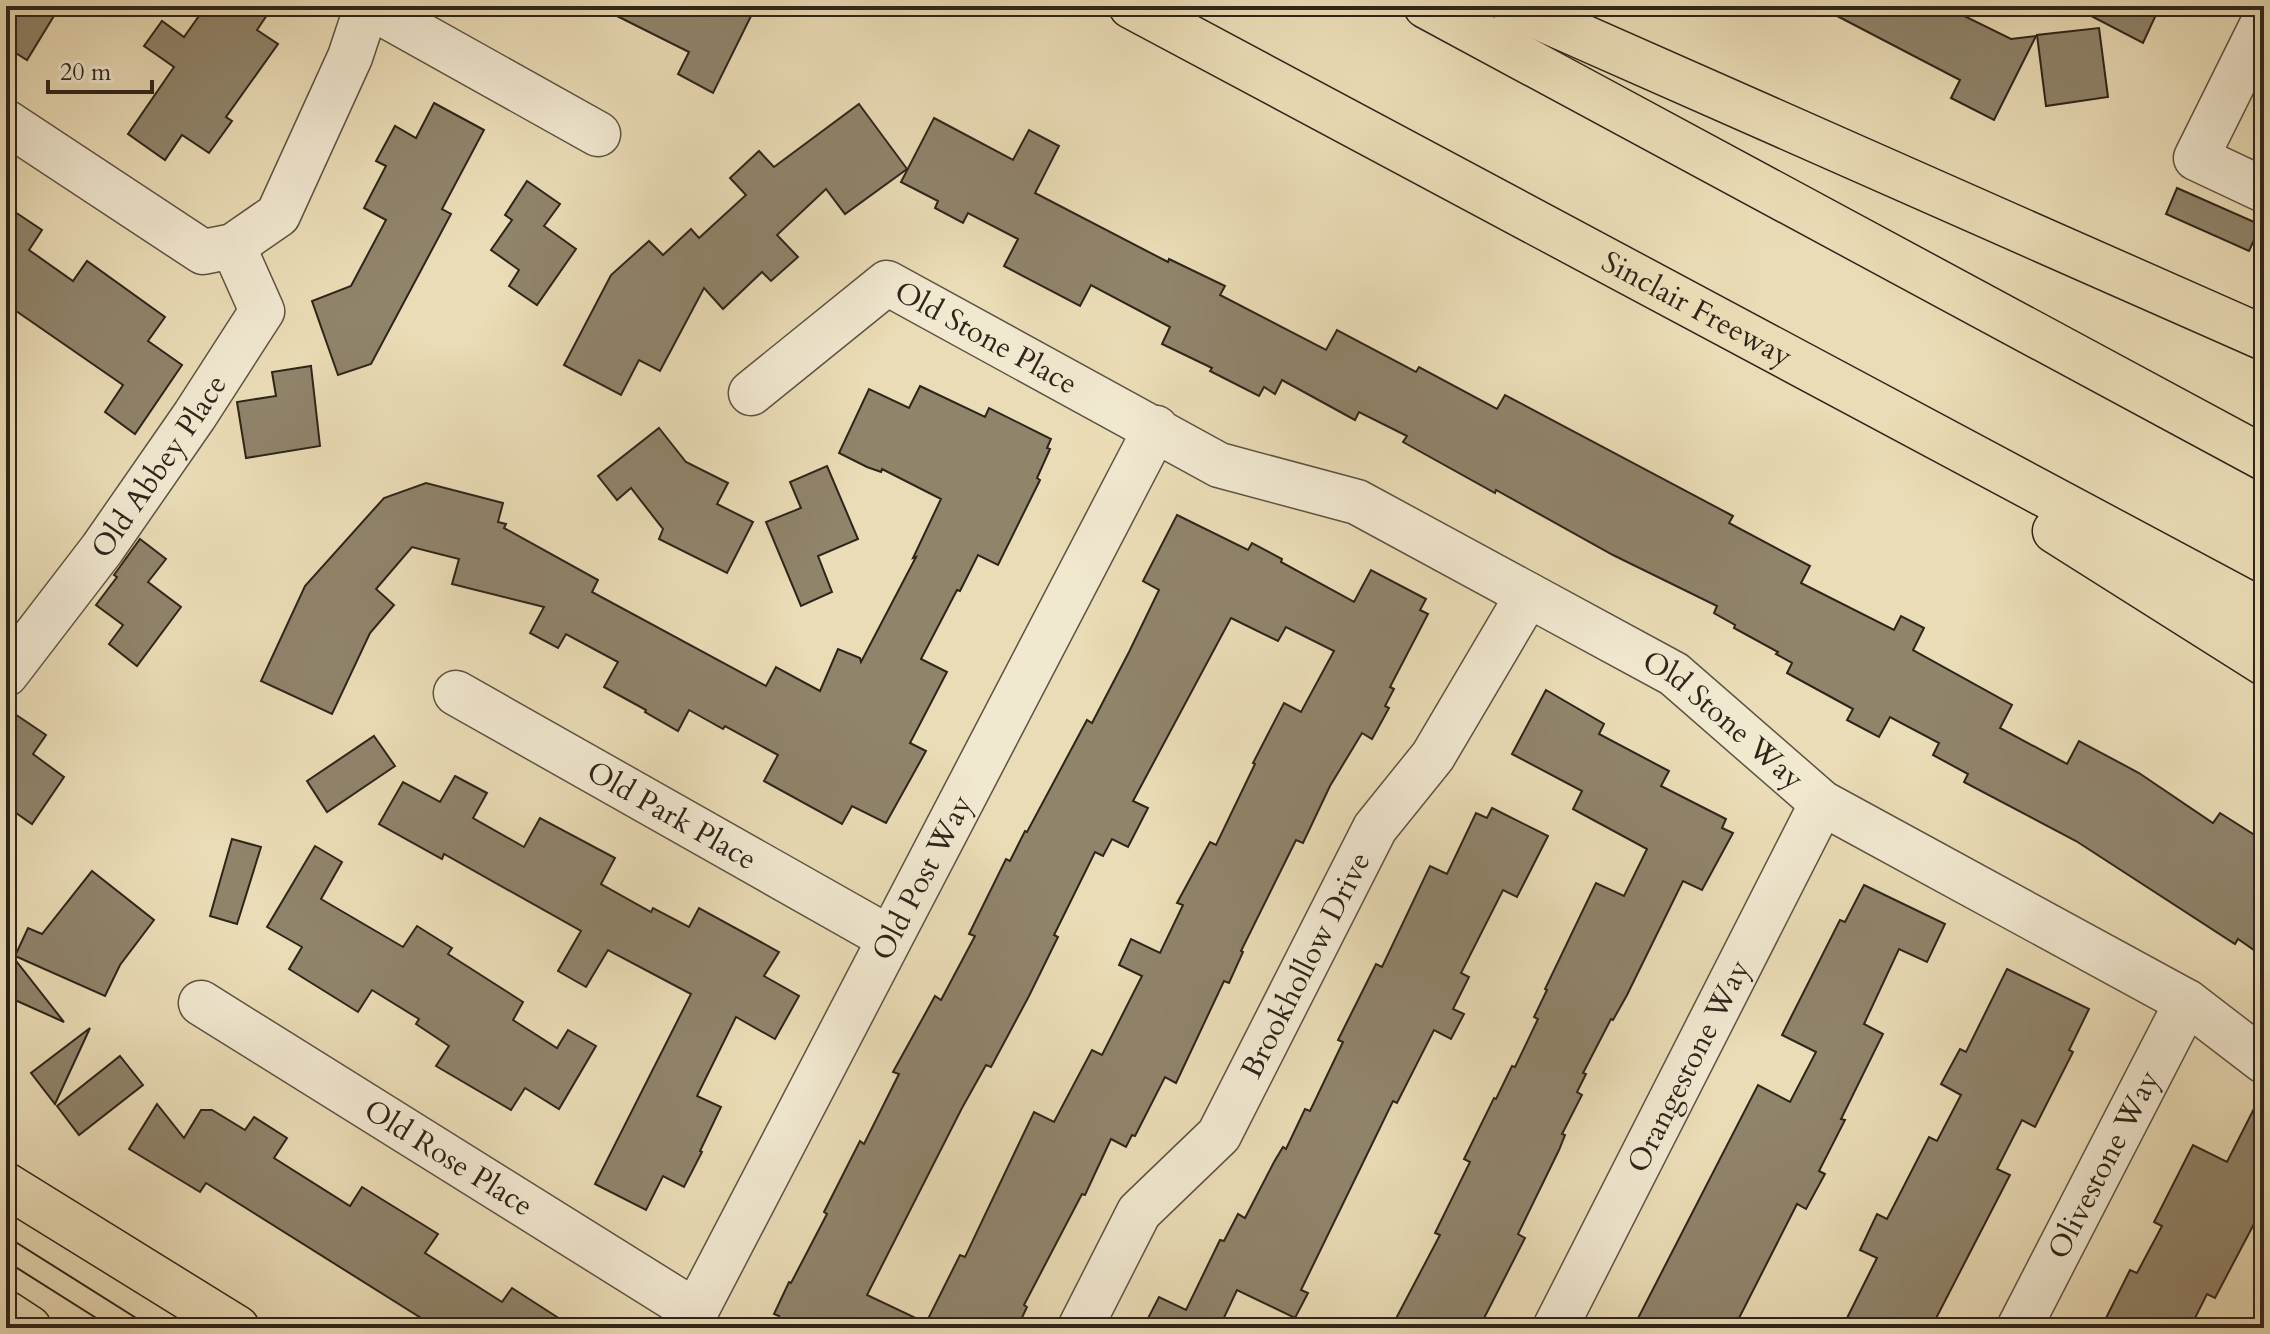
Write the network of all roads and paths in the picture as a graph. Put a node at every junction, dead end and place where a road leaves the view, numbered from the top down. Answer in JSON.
{"nodes":[{"id":1,"x":368,"y":6,"type":"edge"},
{"id":2,"x":1131,"y":6,"type":"edge"},
{"id":3,"x":1426,"y":6,"type":"edge"},
{"id":4,"x":1513,"y":6,"type":"edge"},
{"id":5,"x":2264,"y":21,"type":"edge"},
{"id":6,"x":6,"y":122,"type":"edge"},
{"id":7,"x":598,"y":134,"type":"dead end"},
{"id":8,"x":2264,"y":190,"type":"edge"},
{"id":9,"x":233,"y":246,"type":"junction"},
{"id":10,"x":1748,"y":338,"type":"junction"},
{"id":11,"x":2264,"y":338,"type":"edge"},
{"id":12,"x":751,"y":393,"type":"dead end"},
{"id":13,"x":1156,"y":428,"type":"junction"},
{"id":14,"x":2264,"y":458,"type":"edge"},
{"id":15,"x":1528,"y":595,"type":"junction"},
{"id":16,"x":2264,"y":612,"type":"edge"},
{"id":17,"x":2264,"y":663,"type":"edge"},
{"id":18,"x":6,"y":674,"type":"edge"},
{"id":19,"x":456,"y":693,"type":"dead end"},
{"id":20,"x":1822,"y":803,"type":"junction"},
{"id":21,"x":889,"y":938,"type":"junction"},
{"id":22,"x":2187,"y":1002,"type":"junction"},
{"id":23,"x":201,"y":1003,"type":"dead end"},
{"id":24,"x":2264,"y":1061,"type":"edge"},
{"id":25,"x":6,"y":1185,"type":"edge"},
{"id":26,"x":6,"y":1313,"type":"edge"},
{"id":27,"x":691,"y":1320,"type":"edge"},
{"id":28,"x":29,"y":1328,"type":"edge"},
{"id":29,"x":237,"y":1328,"type":"edge"},
{"id":30,"x":1080,"y":1328,"type":"edge"},
{"id":31,"x":1555,"y":1328,"type":"edge"},
{"id":32,"x":2019,"y":1328,"type":"edge"}],
"edges":[{"from":1,"to":7,"type":"street"},
{"from":1,"to":9,"type":"street"},
{"from":2,"to":10,"type":"main road","name":"Sinclair Freeway"},
{"from":3,"to":14,"type":"main road"},
{"from":4,"to":11,"type":"main road"},
{"from":5,"to":8,"type":"street"},
{"from":6,"to":9,"type":"street"},
{"from":9,"to":18,"type":"street","name":"Old Abbey Place"},
{"from":10,"to":16,"type":"main road","name":"Sinclair Freeway"},
{"from":10,"to":17,"type":"main road"},
{"from":12,"to":13,"type":"street","name":"Old Stone Place"},
{"from":13,"to":15,"type":"street","name":"Old Stone Way"},
{"from":13,"to":21,"type":"street","name":"Old Post Way"},
{"from":15,"to":20,"type":"street","name":"Old Stone Way"},
{"from":15,"to":30,"type":"street","name":"Brookhollow Drive"},
{"from":19,"to":21,"type":"street","name":"Old Park Place"},
{"from":20,"to":22,"type":"street","name":"Old Stone Way"},
{"from":20,"to":31,"type":"street","name":"Orangestone Way"},
{"from":21,"to":27,"type":"street","name":"Old Post Way"},
{"from":22,"to":24,"type":"street","name":"Old Stone Way"},
{"from":22,"to":32,"type":"street","name":"Olivestone Way"},
{"from":23,"to":27,"type":"street","name":"Old Rose Place"},
{"from":25,"to":29,"type":"main road"},
{"from":26,"to":28,"type":"main road"}]}
